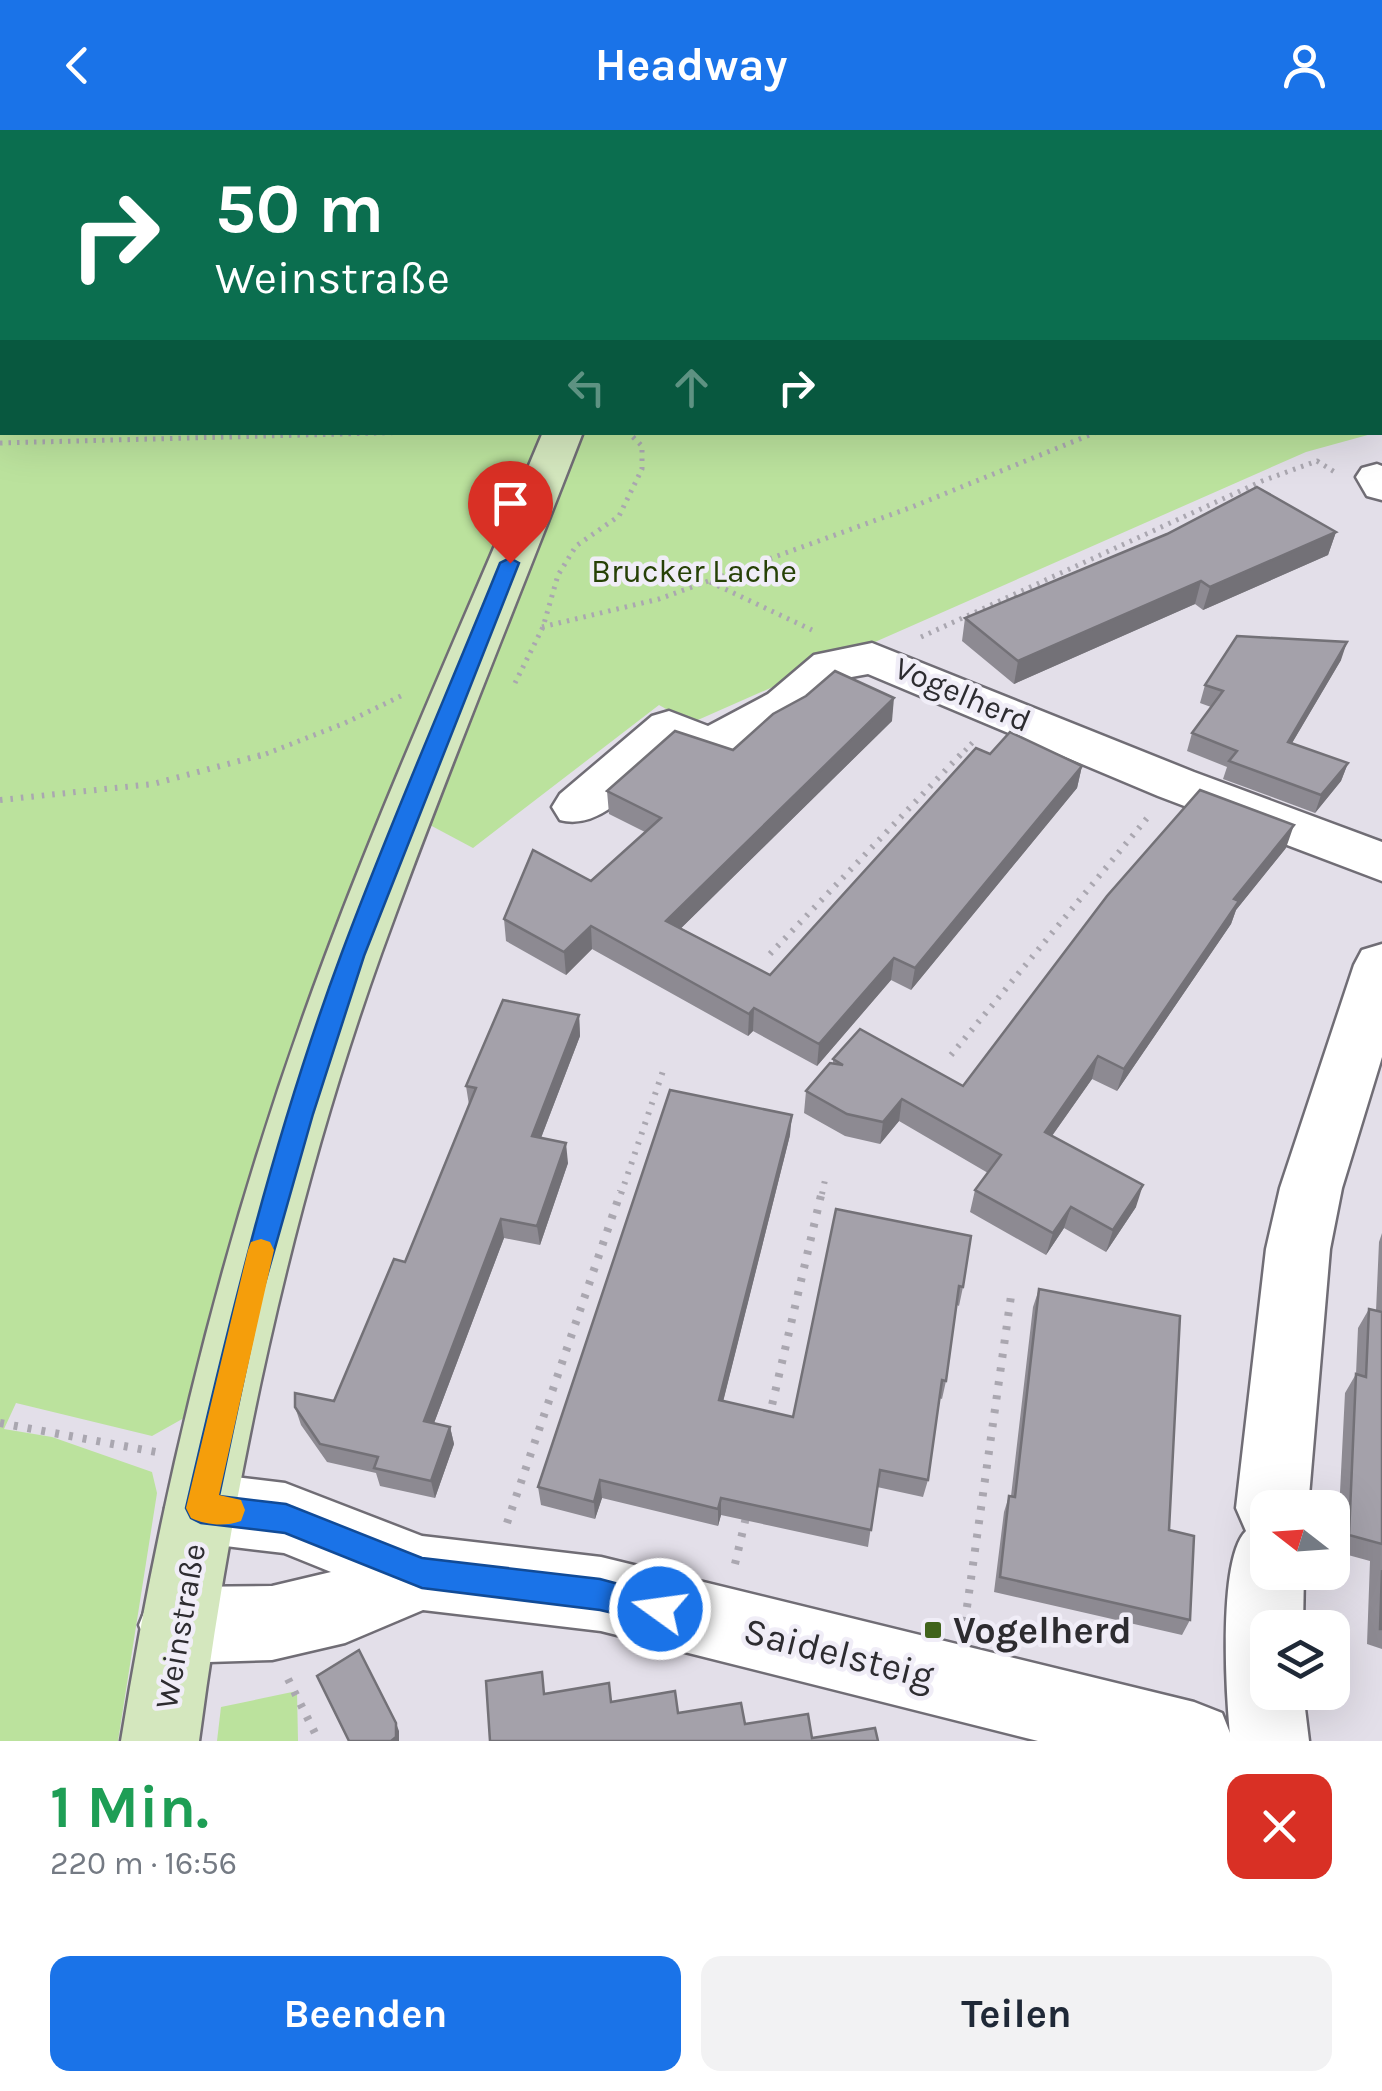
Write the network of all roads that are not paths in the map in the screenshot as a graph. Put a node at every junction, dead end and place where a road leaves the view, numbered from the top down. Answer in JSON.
{"nodes":[{"id":1,"x":562,"y":435,"type":"edge"},
{"id":2,"x":578,"y":807,"type":"dead end"},
{"id":3,"x":1382,"y":862,"type":"edge"},
{"id":4,"x":1382,"y":965,"type":"edge"},
{"id":5,"x":207,"y":1484,"type":"junction"},
{"id":6,"x":1274,"y":1490,"type":"edge"},
{"id":7,"x":454,"y":1577,"type":"junction"},
{"id":8,"x":1266,"y":1590,"type":"edge"},
{"id":9,"x":177,"y":1625,"type":"junction"},
{"id":10,"x":160,"y":1741,"type":"edge"},
{"id":11,"x":1194,"y":1741,"type":"edge"},
{"id":12,"x":1270,"y":1741,"type":"edge"}],
"edges":[{"from":1,"to":5,"type":"main road","name":"Weinstraße"},
{"from":2,"to":3,"type":"street","name":"Vogelherd"},
{"from":4,"to":6,"type":"street"},
{"from":5,"to":7,"type":"street","name":"Saidelsteig"},
{"from":5,"to":9,"type":"main road","name":"Weinstraße"},
{"from":7,"to":9,"type":"street"},
{"from":7,"to":11,"type":"street","name":"Saidelsteig"},
{"from":8,"to":12,"type":"street"},
{"from":9,"to":10,"type":"main road","name":"Weinstraße"}]}
